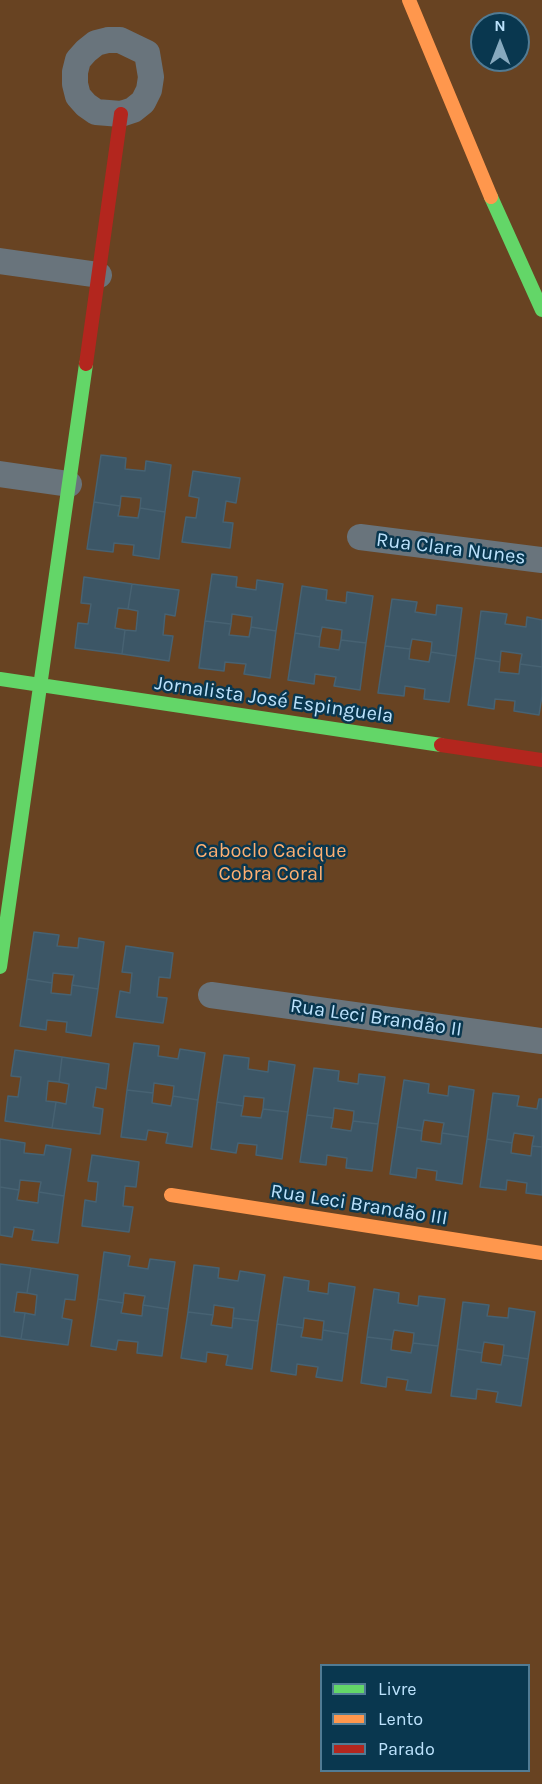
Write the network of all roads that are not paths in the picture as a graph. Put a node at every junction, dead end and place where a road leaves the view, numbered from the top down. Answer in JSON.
{"nodes":[{"id":1,"x":409,"y":0,"type":"edge"},
{"id":2,"x":122,"y":114,"type":"dead end"},
{"id":3,"x":0,"y":261,"type":"edge"},
{"id":4,"x":99,"y":275,"type":"junction"},
{"id":5,"x":542,"y":310,"type":"edge"},
{"id":6,"x":0,"y":474,"type":"edge"},
{"id":7,"x":69,"y":484,"type":"junction"},
{"id":8,"x":360,"y":537,"type":"dead end"},
{"id":9,"x":542,"y":560,"type":"edge"},
{"id":10,"x":0,"y":679,"type":"edge"},
{"id":11,"x":40,"y":685,"type":"junction"},
{"id":12,"x":542,"y":760,"type":"edge"},
{"id":13,"x":0,"y":967,"type":"edge"},
{"id":14,"x":211,"y":995,"type":"dead end"},
{"id":15,"x":542,"y":1041,"type":"edge"},
{"id":16,"x":171,"y":1195,"type":"dead end"},
{"id":17,"x":542,"y":1253,"type":"edge"}],
"edges":[{"from":1,"to":5,"type":"street"},
{"from":2,"to":4,"type":"street"},
{"from":3,"to":4,"type":"street"},
{"from":4,"to":7,"type":"street"},
{"from":6,"to":7,"type":"street"},
{"from":7,"to":11,"type":"street"},
{"from":8,"to":9,"type":"street","name":"Rua Clara Nunes"},
{"from":10,"to":11,"type":"street","name":"Jornalista José Espinguela"},
{"from":11,"to":12,"type":"street","name":"Jornalista José Espinguela"},
{"from":11,"to":13,"type":"street"},
{"from":14,"to":15,"type":"street","name":"Rua Leci Brandão II"},
{"from":16,"to":17,"type":"street","name":"Rua Leci Brandão III"}]}
